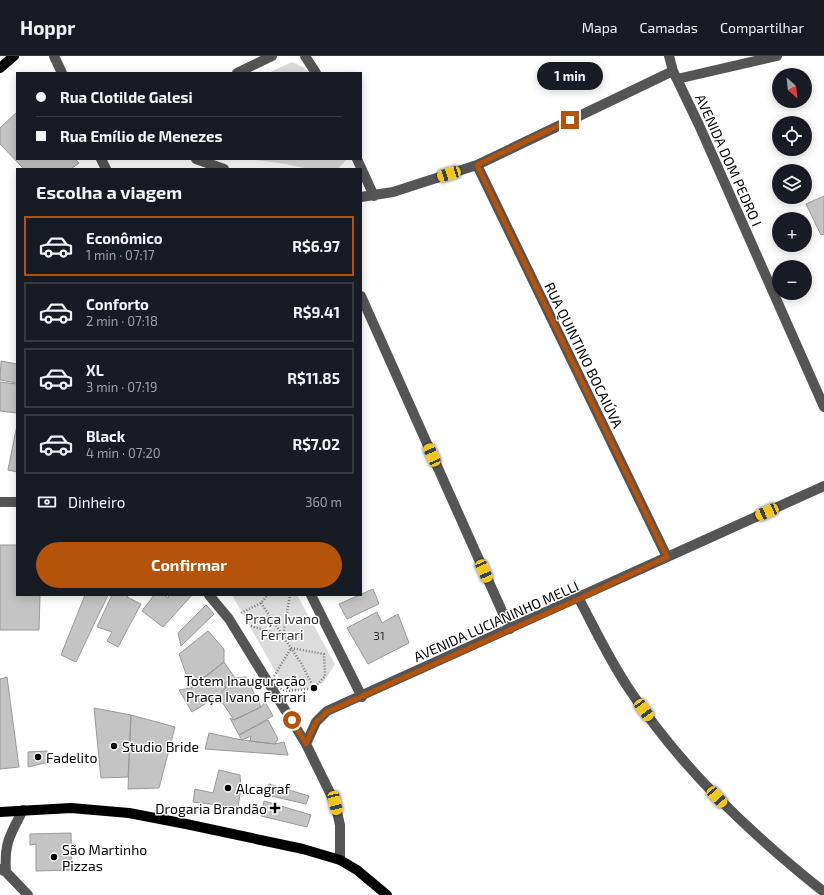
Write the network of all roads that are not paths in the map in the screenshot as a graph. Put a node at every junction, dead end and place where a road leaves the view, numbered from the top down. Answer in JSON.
{"nodes":[{"id":1,"x":14,"y":56,"type":"edge"},
{"id":2,"x":54,"y":56,"type":"edge"},
{"id":3,"x":272,"y":56,"type":"edge"},
{"id":4,"x":305,"y":56,"type":"edge"},
{"id":5,"x":670,"y":56,"type":"edge"},
{"id":6,"x":777,"y":56,"type":"edge"},
{"id":7,"x":0,"y":68,"type":"edge"},
{"id":8,"x":62,"y":72,"type":"edge"},
{"id":9,"x":239,"y":72,"type":"edge"},
{"id":10,"x":315,"y":72,"type":"edge"},
{"id":11,"x":675,"y":75,"type":"junction"},
{"id":12,"x":199,"y":160,"type":"edge"},
{"id":13,"x":477,"y":165,"type":"junction"},
{"id":14,"x":221,"y":168,"type":"edge"},
{"id":15,"x":362,"y":170,"type":"edge"},
{"id":16,"x":374,"y":196,"type":"junction"},
{"id":17,"x":362,"y":197,"type":"edge"},
{"id":18,"x":362,"y":298,"type":"edge"},
{"id":19,"x":824,"y":407,"type":"edge"},
{"id":20,"x":824,"y":486,"type":"edge"},
{"id":21,"x":0,"y":502,"type":"edge"},
{"id":22,"x":16,"y":502,"type":"edge"},
{"id":23,"x":667,"y":557,"type":"junction"},
{"id":24,"x":211,"y":596,"type":"edge"},
{"id":25,"x":312,"y":596,"type":"edge"},
{"id":26,"x":579,"y":599,"type":"junction"},
{"id":27,"x":510,"y":629,"type":"junction"},
{"id":28,"x":362,"y":697,"type":"junction"},
{"id":29,"x":306,"y":744,"type":"junction"},
{"id":30,"x":23,"y":810,"type":"junction"},
{"id":31,"x":0,"y":812,"type":"edge"},
{"id":32,"x":340,"y":860,"type":"junction"},
{"id":33,"x":3,"y":870,"type":"edge"},
{"id":34,"x":824,"y":892,"type":"edge"},
{"id":35,"x":28,"y":895,"type":"edge"},
{"id":36,"x":388,"y":895,"type":"edge"}],
"edges":[{"from":1,"to":7,"type":"main road"},
{"from":2,"to":8,"type":"street"},
{"from":3,"to":9,"type":"street"},
{"from":4,"to":10,"type":"street"},
{"from":5,"to":11,"type":"street","name":"AVENIDA DOM PEDRO I"},
{"from":6,"to":11,"type":"street"},
{"from":11,"to":13,"type":"street"},
{"from":11,"to":19,"type":"street","name":"AVENIDA DOM PEDRO I"},
{"from":12,"to":14,"type":"street"},
{"from":13,"to":16,"type":"street"},
{"from":13,"to":23,"type":"street","name":"RUA QUINTINO BOCAIÚVA"},
{"from":15,"to":16,"type":"street"},
{"from":16,"to":17,"type":"street"},
{"from":18,"to":27,"type":"street"},
{"from":20,"to":23,"type":"street","name":"AVENIDA LUCIANINHO MELLI"},
{"from":21,"to":22,"type":"street"},
{"from":23,"to":26,"type":"street","name":"AVENIDA LUCIANINHO MELLI"},
{"from":24,"to":29,"type":"street"},
{"from":25,"to":28,"type":"street"},
{"from":26,"to":27,"type":"street","name":"AVENIDA LUCIANINHO MELLI"},
{"from":26,"to":34,"type":"street"},
{"from":27,"to":28,"type":"street","name":"AVENIDA LUCIANINHO MELLI"},
{"from":28,"to":29,"type":"street","name":"AVENIDA LUCIANINHO MELLI"},
{"from":29,"to":32,"type":"street"},
{"from":30,"to":31,"type":"main road"},
{"from":30,"to":32,"type":"main road"},
{"from":30,"to":33,"type":"street"},
{"from":32,"to":36,"type":"main road"},
{"from":33,"to":35,"type":"street"}]}
